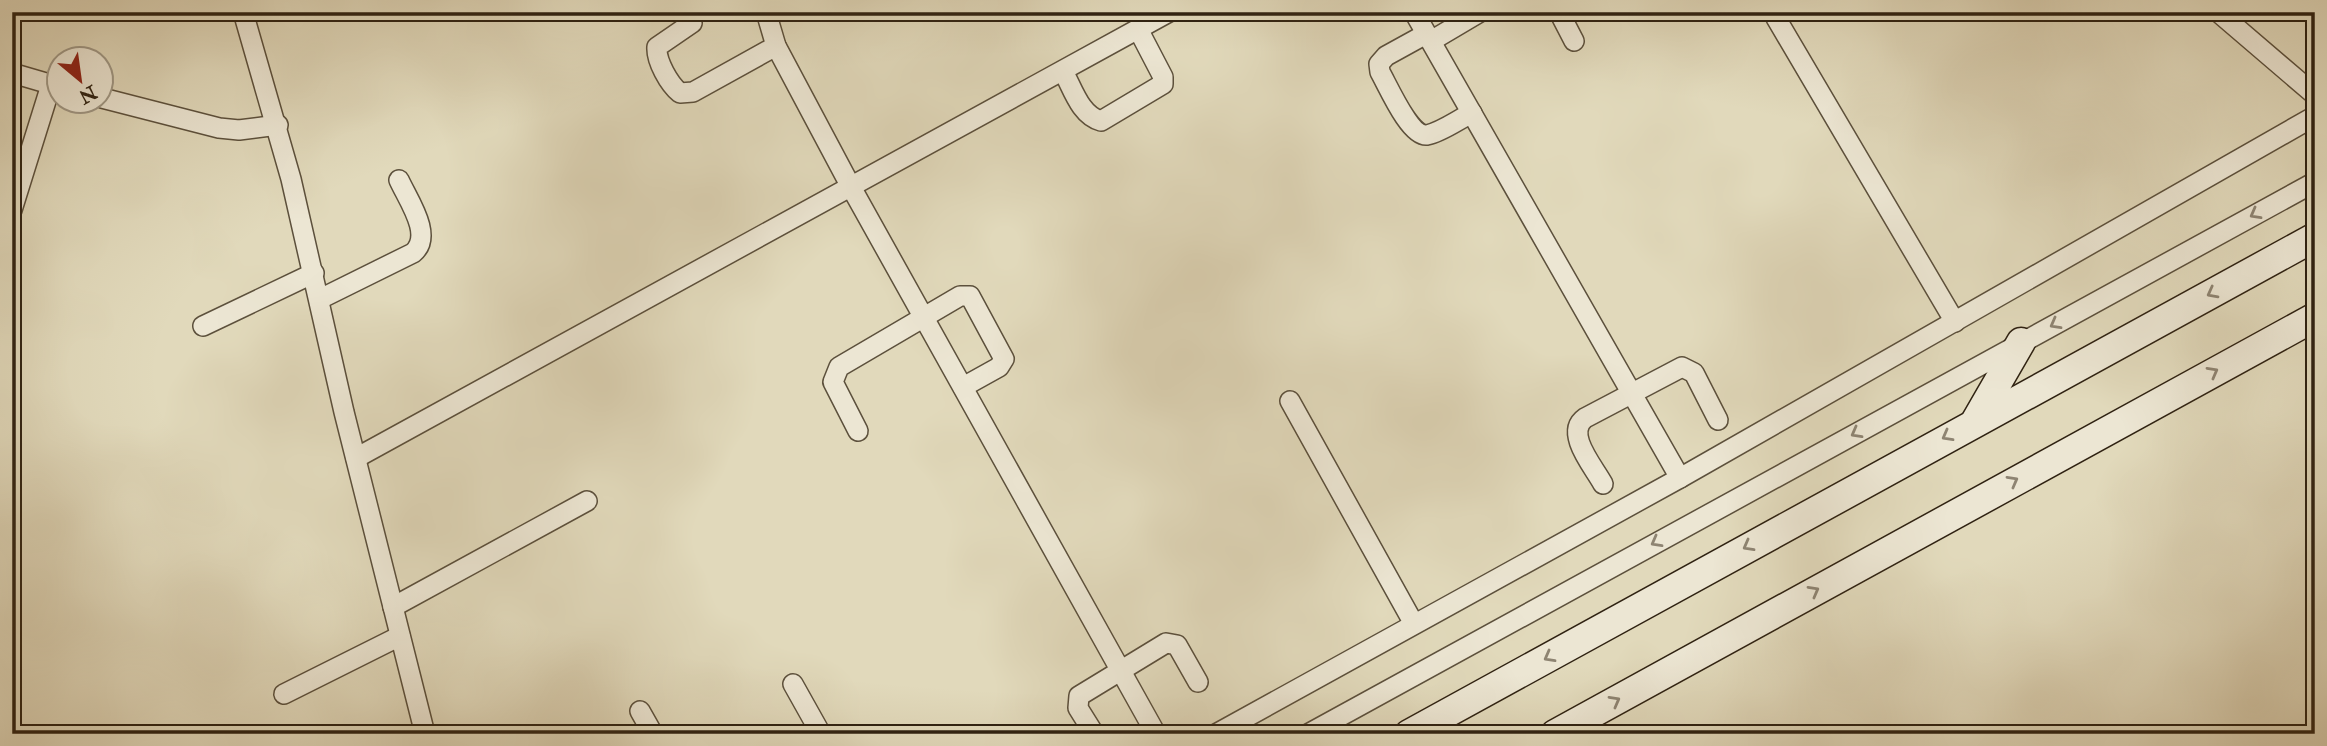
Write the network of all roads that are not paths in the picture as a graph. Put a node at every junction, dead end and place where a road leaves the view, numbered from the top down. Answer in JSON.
{"nodes":[{"id":1,"x":243,"y":12,"type":"edge"},
{"id":2,"x":766,"y":12,"type":"edge"},
{"id":3,"x":1169,"y":12,"type":"edge"},
{"id":4,"x":1414,"y":12,"type":"edge"},
{"id":5,"x":1480,"y":12,"type":"edge"},
{"id":6,"x":1559,"y":12,"type":"edge"},
{"id":7,"x":2218,"y":12,"type":"edge"},
{"id":8,"x":1776,"y":18,"type":"dead end"},
{"id":9,"x":692,"y":23,"type":"dead end"},
{"id":10,"x":1138,"y":29,"type":"junction"},
{"id":11,"x":1429,"y":38,"type":"junction"},
{"id":12,"x":1574,"y":41,"type":"dead end"},
{"id":13,"x":776,"y":46,"type":"junction"},
{"id":14,"x":1063,"y":71,"type":"junction"},
{"id":15,"x":12,"y":73,"type":"edge"},
{"id":16,"x":46,"y":83,"type":"edge"},
{"id":17,"x":2315,"y":95,"type":"edge"},
{"id":18,"x":116,"y":102,"type":"edge"},
{"id":19,"x":46,"y":112,"type":"edge"},
{"id":20,"x":1472,"y":113,"type":"junction"},
{"id":21,"x":2315,"y":116,"type":"edge"},
{"id":22,"x":278,"y":125,"type":"junction"},
{"id":23,"x":399,"y":180,"type":"dead end"},
{"id":24,"x":2315,"y":182,"type":"edge"},
{"id":25,"x":850,"y":187,"type":"junction"},
{"id":26,"x":12,"y":210,"type":"edge"},
{"id":27,"x":2315,"y":237,"type":"edge"},
{"id":28,"x":314,"y":273,"type":"junction"},
{"id":29,"x":320,"y":299,"type":"junction"},
{"id":30,"x":924,"y":317,"type":"junction"},
{"id":31,"x":2315,"y":317,"type":"edge"},
{"id":32,"x":1955,"y":322,"type":"junction"},
{"id":33,"x":203,"y":326,"type":"dead end"},
{"id":34,"x":2021,"y":342,"type":"junction"},
{"id":35,"x":963,"y":387,"type":"junction"},
{"id":36,"x":1632,"y":393,"type":"junction"},
{"id":37,"x":1290,"y":401,"type":"dead end"},
{"id":38,"x":1718,"y":420,"type":"dead end"},
{"id":39,"x":1976,"y":420,"type":"junction"},
{"id":40,"x":858,"y":431,"type":"dead end"},
{"id":41,"x":356,"y":458,"type":"junction"},
{"id":42,"x":1681,"y":478,"type":"junction"},
{"id":43,"x":1603,"y":484,"type":"dead end"},
{"id":44,"x":587,"y":501,"type":"dead end"},
{"id":45,"x":393,"y":607,"type":"junction"},
{"id":46,"x":1415,"y":624,"type":"junction"},
{"id":47,"x":400,"y":636,"type":"junction"},
{"id":48,"x":1121,"y":670,"type":"junction"},
{"id":49,"x":1198,"y":682,"type":"dead end"},
{"id":50,"x":793,"y":684,"type":"dead end"},
{"id":51,"x":284,"y":694,"type":"dead end"},
{"id":52,"x":640,"y":711,"type":"dead end"},
{"id":53,"x":1093,"y":732,"type":"dead end"},
{"id":54,"x":425,"y":734,"type":"edge"},
{"id":55,"x":653,"y":734,"type":"edge"},
{"id":56,"x":821,"y":734,"type":"edge"},
{"id":57,"x":1156,"y":734,"type":"edge"},
{"id":58,"x":1216,"y":734,"type":"edge"},
{"id":59,"x":1308,"y":734,"type":"edge"},
{"id":60,"x":1409,"y":734,"type":"edge"},
{"id":61,"x":1555,"y":734,"type":"edge"}],
"edges":[{"from":1,"to":22,"type":"street"},
{"from":2,"to":13,"type":"street"},
{"from":3,"to":10,"type":"street"},
{"from":4,"to":11,"type":"street"},
{"from":5,"to":11,"type":"street"},
{"from":6,"to":12,"type":"street"},
{"from":7,"to":17,"type":"street"},
{"from":8,"to":32,"type":"street"},
{"from":9,"to":13,"type":"street"},
{"from":10,"to":14,"type":"street"},
{"from":10,"to":14,"type":"street"},
{"from":11,"to":20,"type":"street"},
{"from":11,"to":20,"type":"street"},
{"from":13,"to":25,"type":"street"},
{"from":14,"to":25,"type":"street"},
{"from":15,"to":16,"type":"street"},
{"from":18,"to":22,"type":"street"},
{"from":19,"to":26,"type":"street"},
{"from":20,"to":36,"type":"street"},
{"from":21,"to":32,"type":"street"},
{"from":22,"to":28,"type":"street"},
{"from":23,"to":29,"type":"street"},
{"from":24,"to":34,"type":"street","one_way":true},
{"from":25,"to":30,"type":"street"},
{"from":25,"to":41,"type":"street"},
{"from":27,"to":39,"type":"street","one_way":true},
{"from":28,"to":29,"type":"street"},
{"from":28,"to":33,"type":"street"},
{"from":29,"to":41,"type":"street"},
{"from":30,"to":35,"type":"street"},
{"from":30,"to":35,"type":"street"},
{"from":30,"to":40,"type":"street"},
{"from":61,"to":31,"type":"street","one_way":true},
{"from":32,"to":42,"type":"street"},
{"from":34,"to":39,"type":"street"},
{"from":34,"to":59,"type":"street","one_way":true},
{"from":35,"to":48,"type":"street"},
{"from":36,"to":38,"type":"street"},
{"from":36,"to":42,"type":"street"},
{"from":36,"to":43,"type":"street"},
{"from":37,"to":46,"type":"street"},
{"from":39,"to":60,"type":"street","one_way":true},
{"from":41,"to":45,"type":"street"},
{"from":42,"to":46,"type":"street"},
{"from":44,"to":45,"type":"street"},
{"from":45,"to":47,"type":"street"},
{"from":46,"to":58,"type":"street"},
{"from":47,"to":51,"type":"street"},
{"from":47,"to":54,"type":"street"},
{"from":48,"to":49,"type":"street"},
{"from":48,"to":53,"type":"street"},
{"from":48,"to":57,"type":"street"},
{"from":50,"to":56,"type":"street"},
{"from":52,"to":55,"type":"street"}]}
